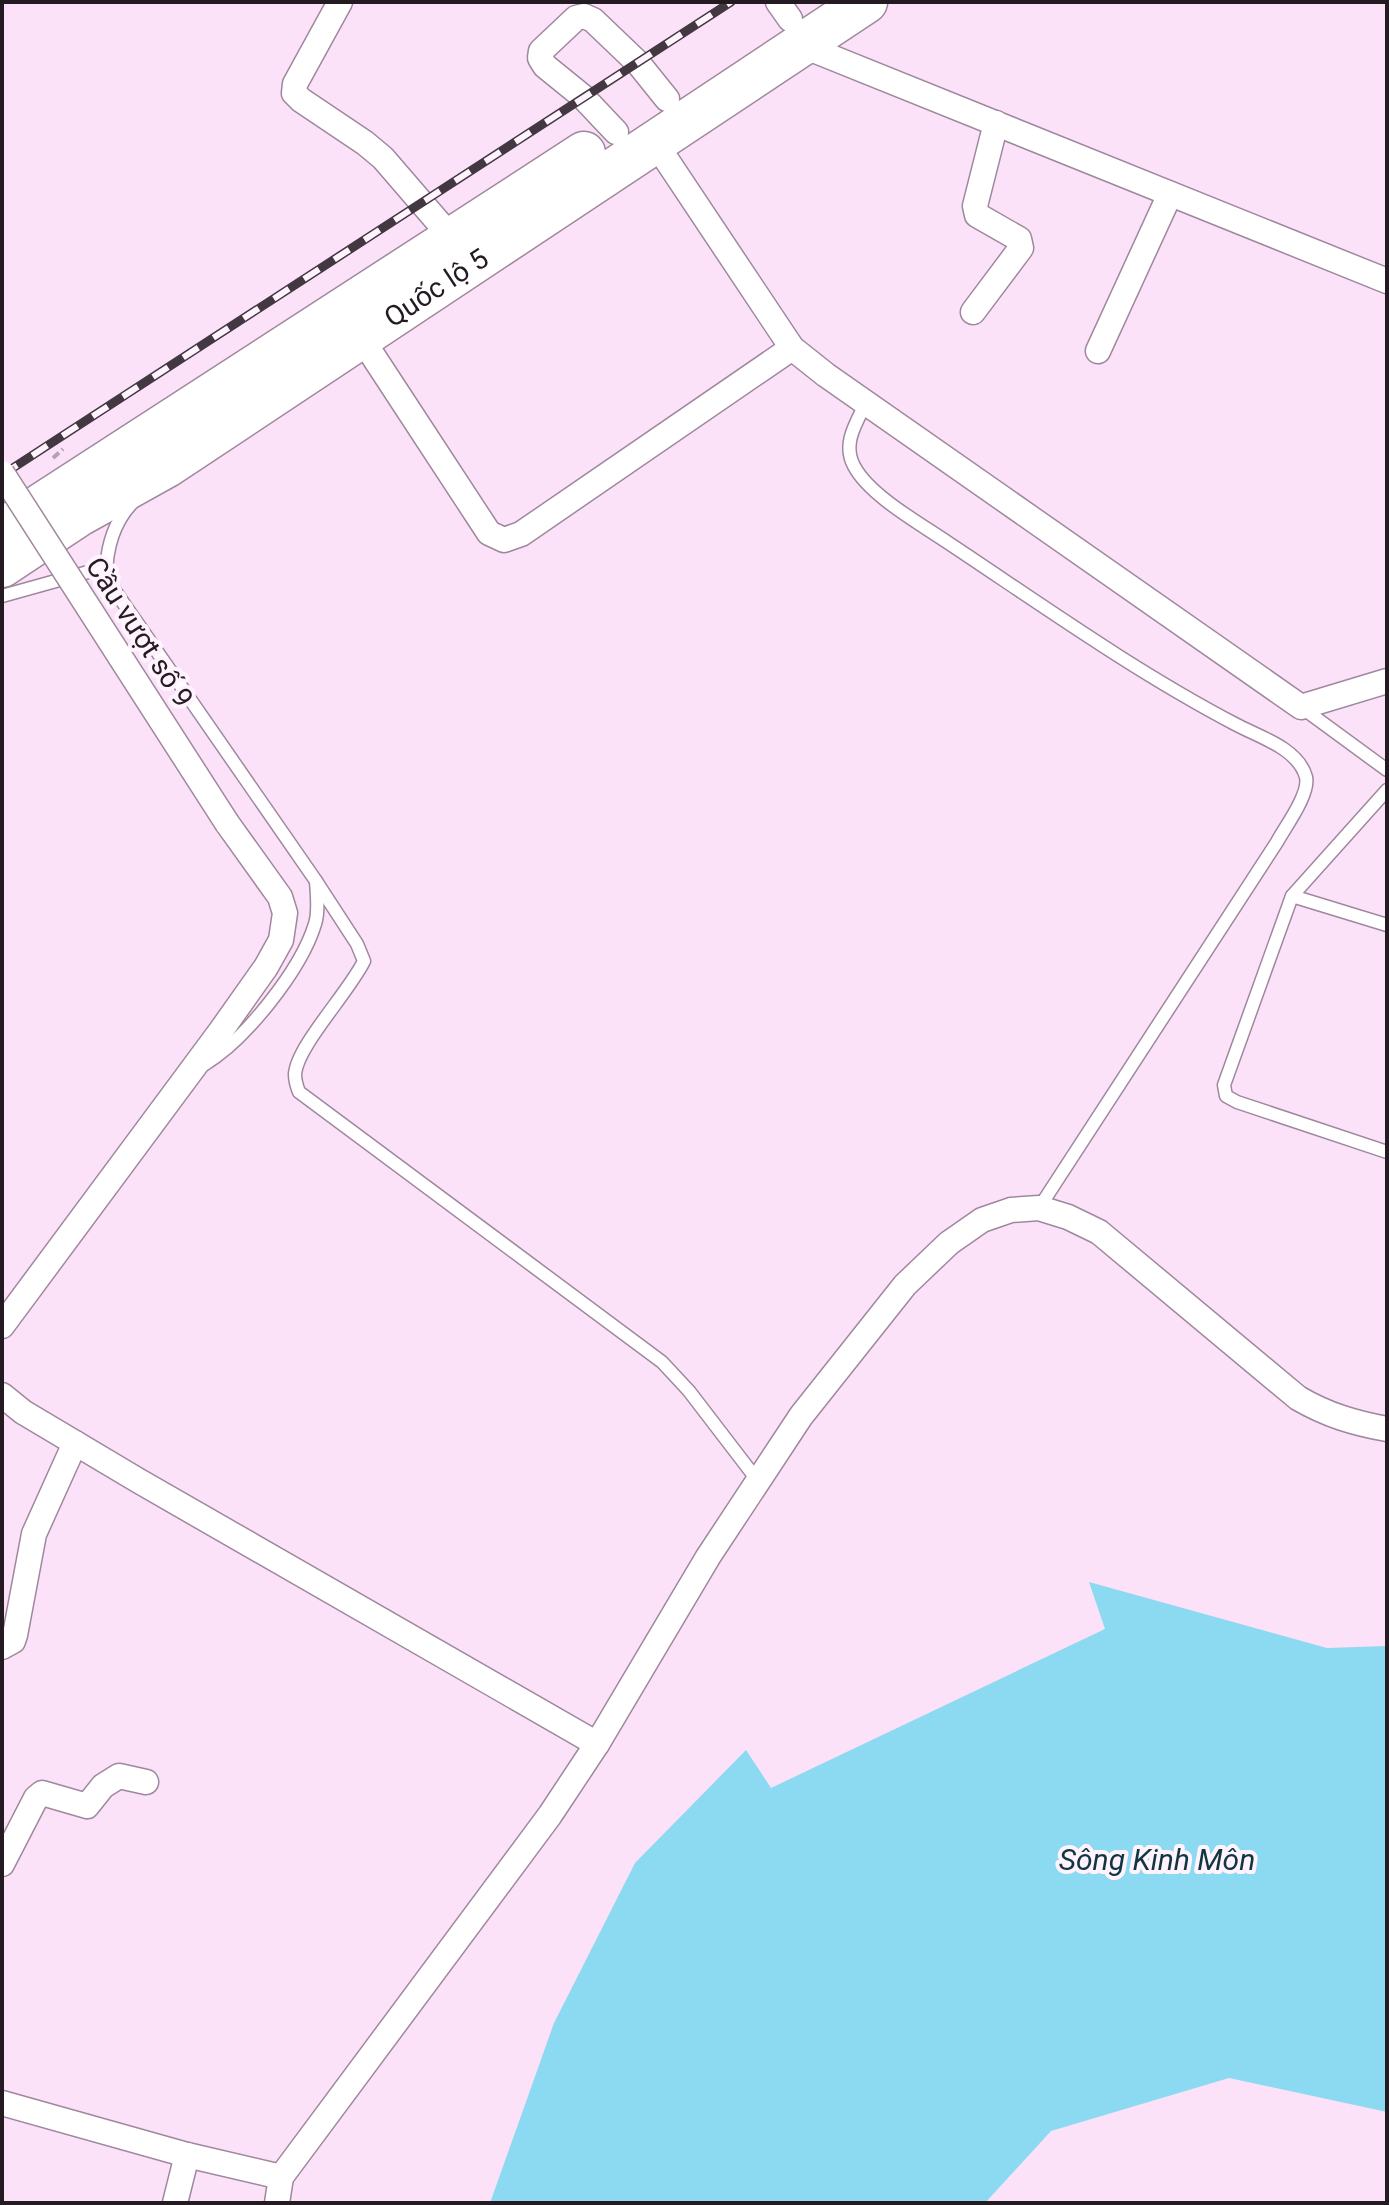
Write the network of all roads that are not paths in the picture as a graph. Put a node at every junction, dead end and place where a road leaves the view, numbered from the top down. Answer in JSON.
{"nodes":[{"id":1,"x":340,"y":2,"type":"edge"},
{"id":2,"x":866,"y":2,"type":"edge"},
{"id":3,"x":796,"y":17,"type":"edge"},
{"id":4,"x":667,"y":99,"type":"junction"},
{"id":5,"x":996,"y":123,"type":"junction"},
{"id":6,"x":635,"y":136,"type":"junction"},
{"id":7,"x":1170,"y":194,"type":"junction"},
{"id":8,"x":452,"y":238,"type":"junction"},
{"id":9,"x":1387,"y":281,"type":"edge"},
{"id":10,"x":973,"y":312,"type":"dead end"},
{"id":11,"x":360,"y":336,"type":"junction"},
{"id":12,"x":792,"y":348,"type":"junction"},
{"id":13,"x":1098,"y":351,"type":"dead end"},
{"id":14,"x":866,"y":403,"type":"junction"},
{"id":15,"x":167,"y":466,"type":"junction"},
{"id":16,"x":2,"y":473,"type":"edge"},
{"id":17,"x":2,"y":530,"type":"edge"},
{"id":18,"x":2,"y":566,"type":"edge"},
{"id":19,"x":106,"y":567,"type":"junction"},
{"id":20,"x":2,"y":596,"type":"edge"},
{"id":21,"x":1387,"y":681,"type":"edge"},
{"id":22,"x":1301,"y":707,"type":"junction"},
{"id":23,"x":1387,"y":770,"type":"edge"},
{"id":24,"x":1387,"y":790,"type":"edge"},
{"id":25,"x":316,"y":881,"type":"junction"},
{"id":26,"x":1292,"y":896,"type":"junction"},
{"id":27,"x":1387,"y":925,"type":"edge"},
{"id":28,"x":190,"y":1073,"type":"junction"},
{"id":29,"x":1387,"y":1152,"type":"edge"},
{"id":30,"x":1039,"y":1208,"type":"junction"},
{"id":31,"x":2,"y":1326,"type":"edge"},
{"id":32,"x":2,"y":1395,"type":"edge"},
{"id":33,"x":1387,"y":1429,"type":"edge"},
{"id":34,"x":75,"y":1443,"type":"junction"},
{"id":35,"x":758,"y":1481,"type":"junction"},
{"id":36,"x":2,"y":1647,"type":"edge"},
{"id":37,"x":597,"y":1744,"type":"junction"},
{"id":38,"x":146,"y":1782,"type":"dead end"},
{"id":39,"x":2,"y":1864,"type":"edge"},
{"id":40,"x":2,"y":2103,"type":"edge"},
{"id":41,"x":187,"y":2155,"type":"junction"},
{"id":42,"x":281,"y":2177,"type":"junction"},
{"id":43,"x":175,"y":2203,"type":"edge"},
{"id":44,"x":277,"y":2203,"type":"edge"}],
"edges":[{"from":1,"to":8,"type":"street"},
{"from":2,"to":3,"type":"highway","name":"Quốc lộ 5"},
{"from":3,"to":4,"type":"highway","name":"Quốc lộ 5"},
{"from":3,"to":5,"type":"street"},
{"from":3,"to":6,"type":"highway","name":"Quốc lộ 5"},
{"from":4,"to":6,"type":"highway","name":"Quốc lộ 5"},
{"from":4,"to":6,"type":"street"},
{"from":5,"to":7,"type":"street"},
{"from":5,"to":10,"type":"street"},
{"from":6,"to":8,"type":"highway","name":"Quốc lộ 5"},
{"from":6,"to":11,"type":"highway","name":"Quốc lộ 5"},
{"from":6,"to":12,"type":"street"},
{"from":7,"to":9,"type":"street"},
{"from":7,"to":13,"type":"street"},
{"from":8,"to":17,"type":"highway","name":"Quốc lộ 5"},
{"from":11,"to":12,"type":"street"},
{"from":11,"to":15,"type":"highway","name":"Quốc lộ 5"},
{"from":12,"to":14,"type":"street"},
{"from":14,"to":22,"type":"street"},
{"from":14,"to":30,"type":"lane"},
{"from":15,"to":18,"type":"highway","name":"Quốc lộ 5"},
{"from":15,"to":19,"type":"lane"},
{"from":16,"to":28,"type":"street","name":"Cầu vượt số 9","bridge":true},
{"from":19,"to":20,"type":"lane"},
{"from":19,"to":25,"type":"lane"},
{"from":21,"to":22,"type":"street"},
{"from":22,"to":23,"type":"lane"},
{"from":24,"to":26,"type":"lane"},
{"from":25,"to":28,"type":"lane"},
{"from":25,"to":35,"type":"lane"},
{"from":26,"to":27,"type":"lane"},
{"from":26,"to":29,"type":"lane"},
{"from":28,"to":31,"type":"street"},
{"from":30,"to":33,"type":"street"},
{"from":30,"to":35,"type":"street"},
{"from":32,"to":34,"type":"street"},
{"from":34,"to":36,"type":"street"},
{"from":34,"to":37,"type":"street"},
{"from":35,"to":37,"type":"street"},
{"from":37,"to":42,"type":"street"},
{"from":38,"to":39,"type":"street"},
{"from":40,"to":41,"type":"street"},
{"from":41,"to":42,"type":"street"},
{"from":41,"to":43,"type":"street"},
{"from":42,"to":44,"type":"street"}]}
